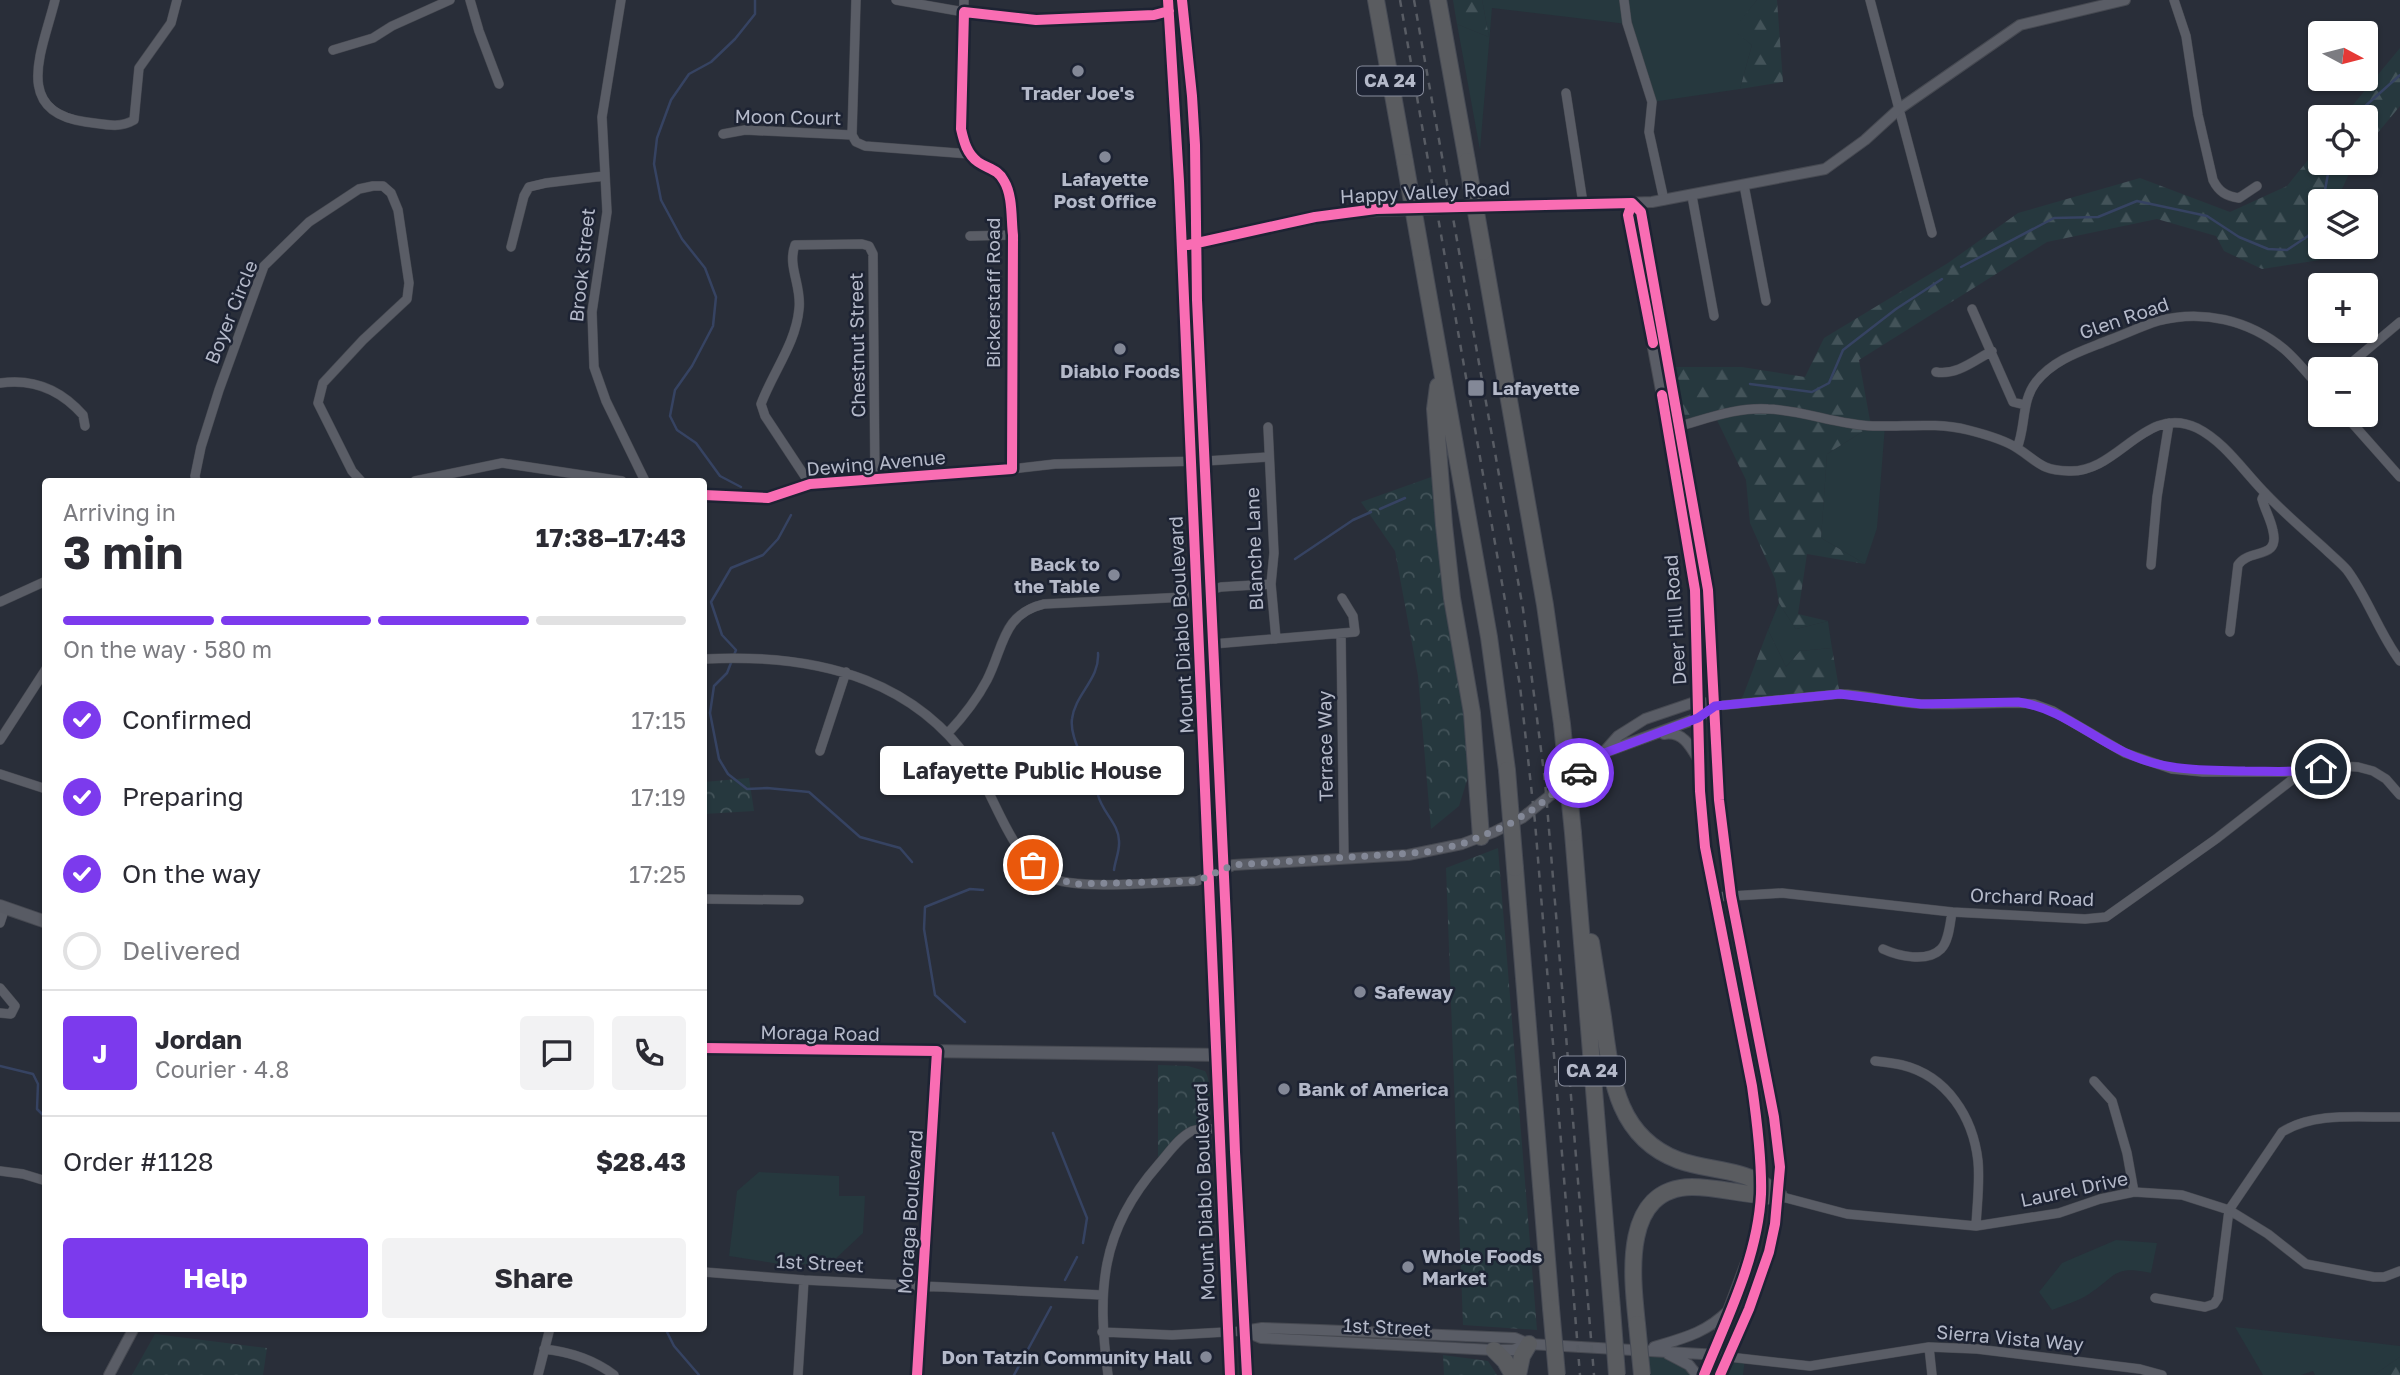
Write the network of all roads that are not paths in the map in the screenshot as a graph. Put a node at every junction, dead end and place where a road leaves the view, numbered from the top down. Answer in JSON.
{"nodes":[{"id":1,"x":55,"y":0,"type":"edge"},
{"id":2,"x":177,"y":0,"type":"edge"},
{"id":3,"x":450,"y":0,"type":"edge"},
{"id":4,"x":470,"y":0,"type":"edge"},
{"id":5,"x":621,"y":0,"type":"edge"},
{"id":6,"x":856,"y":0,"type":"edge"},
{"id":7,"x":896,"y":0,"type":"edge"},
{"id":8,"x":964,"y":0,"type":"edge"},
{"id":9,"x":1376,"y":0,"type":"edge"},
{"id":10,"x":1438,"y":0,"type":"edge"},
{"id":11,"x":1625,"y":0,"type":"edge"},
{"id":12,"x":1870,"y":0,"type":"edge"},
{"id":13,"x":2124,"y":0,"type":"edge"},
{"id":14,"x":2174,"y":0,"type":"edge"},
{"id":15,"x":1182,"y":3,"type":"edge"},
{"id":16,"x":1168,"y":6,"type":"edge"},
{"id":17,"x":964,"y":12,"type":"junction"},
{"id":18,"x":332,"y":50,"type":"dead end"},
{"id":19,"x":499,"y":84,"type":"dead end"},
{"id":20,"x":1566,"y":93,"type":"dead end"},
{"id":21,"x":1899,"y":109,"type":"junction"},
{"id":22,"x":723,"y":134,"type":"dead end"},
{"id":23,"x":852,"y":135,"type":"junction"},
{"id":24,"x":970,"y":154,"type":"junction"},
{"id":25,"x":604,"y":176,"type":"junction"},
{"id":26,"x":1744,"y":185,"type":"junction"},
{"id":27,"x":2257,"y":186,"type":"dead end"},
{"id":28,"x":1692,"y":196,"type":"junction"},
{"id":29,"x":1664,"y":200,"type":"junction"},
{"id":30,"x":1632,"y":203,"type":"junction"},
{"id":31,"x":1583,"y":204,"type":"junction"},
{"id":32,"x":1933,"y":233,"type":"dead end"},
{"id":33,"x":1013,"y":235,"type":"junction"},
{"id":34,"x":970,"y":236,"type":"dead end"},
{"id":35,"x":1196,"y":244,"type":"junction"},
{"id":36,"x":511,"y":247,"type":"dead end"},
{"id":37,"x":1181,"y":247,"type":"junction"},
{"id":38,"x":1766,"y":302,"type":"dead end"},
{"id":39,"x":1972,"y":309,"type":"dead end"},
{"id":40,"x":1714,"y":316,"type":"dead end"},
{"id":41,"x":2400,"y":322,"type":"edge"},
{"id":42,"x":1992,"y":351,"type":"junction"},
{"id":43,"x":2358,"y":357,"type":"edge"},
{"id":44,"x":1440,"y":363,"type":"junction"},
{"id":45,"x":1936,"y":372,"type":"dead end"},
{"id":46,"x":2308,"y":374,"type":"edge"},
{"id":47,"x":0,"y":383,"type":"edge"},
{"id":48,"x":2025,"y":405,"type":"junction"},
{"id":49,"x":1188,"y":418,"type":"junction"},
{"id":50,"x":2169,"y":423,"type":"junction"},
{"id":51,"x":85,"y":426,"type":"dead end"},
{"id":52,"x":1680,"y":426,"type":"junction"},
{"id":53,"x":1268,"y":427,"type":"dead end"},
{"id":54,"x":2356,"y":427,"type":"edge"},
{"id":55,"x":1669,"y":435,"type":"junction"},
{"id":56,"x":2017,"y":448,"type":"junction"},
{"id":57,"x":1268,"y":457,"type":"junction"},
{"id":58,"x":1191,"y":461,"type":"junction"},
{"id":59,"x":1206,"y":461,"type":"junction"},
{"id":60,"x":1012,"y":469,"type":"junction"},
{"id":61,"x":2400,"y":477,"type":"edge"},
{"id":62,"x":195,"y":478,"type":"edge"},
{"id":63,"x":358,"y":478,"type":"edge"},
{"id":64,"x":430,"y":478,"type":"edge"},
{"id":65,"x":602,"y":478,"type":"edge"},
{"id":66,"x":644,"y":478,"type":"edge"},
{"id":67,"x":875,"y":479,"type":"junction"},
{"id":68,"x":810,"y":484,"type":"junction"},
{"id":69,"x":2264,"y":493,"type":"junction"},
{"id":70,"x":707,"y":495,"type":"edge"},
{"id":71,"x":1207,"y":509,"type":"junction"},
{"id":72,"x":2151,"y":565,"type":"dead end"},
{"id":73,"x":42,"y":583,"type":"edge"},
{"id":74,"x":1271,"y":584,"type":"junction"},
{"id":75,"x":1210,"y":590,"type":"junction"},
{"id":76,"x":1196,"y":594,"type":"junction"},
{"id":77,"x":1342,"y":598,"type":"dead end"},
{"id":78,"x":0,"y":602,"type":"edge"},
{"id":79,"x":2230,"y":632,"type":"dead end"},
{"id":80,"x":1340,"y":634,"type":"junction"},
{"id":81,"x":1276,"y":639,"type":"junction"},
{"id":82,"x":1213,"y":644,"type":"junction"},
{"id":83,"x":707,"y":659,"type":"edge"},
{"id":84,"x":2400,"y":661,"type":"edge"},
{"id":85,"x":846,"y":672,"type":"junction"},
{"id":86,"x":42,"y":675,"type":"edge"},
{"id":87,"x":1698,"y":701,"type":"junction"},
{"id":88,"x":1715,"y":706,"type":"junction"},
{"id":89,"x":1698,"y":718,"type":"junction"},
{"id":90,"x":948,"y":733,"type":"junction"},
{"id":91,"x":1640,"y":738,"type":"junction"},
{"id":92,"x":0,"y":740,"type":"edge"},
{"id":93,"x":820,"y":751,"type":"dead end"},
{"id":94,"x":1602,"y":754,"type":"junction"},
{"id":95,"x":1699,"y":759,"type":"junction"},
{"id":96,"x":2302,"y":772,"type":"junction"},
{"id":97,"x":0,"y":774,"type":"edge"},
{"id":98,"x":42,"y":788,"type":"edge"},
{"id":99,"x":2400,"y":795,"type":"edge"},
{"id":100,"x":1573,"y":833,"type":"junction"},
{"id":101,"x":1481,"y":837,"type":"junction"},
{"id":102,"x":1344,"y":858,"type":"junction"},
{"id":103,"x":1223,"y":870,"type":"junction"},
{"id":104,"x":1209,"y":876,"type":"junction"},
{"id":105,"x":1731,"y":896,"type":"junction"},
{"id":106,"x":1715,"y":897,"type":"junction"},
{"id":107,"x":707,"y":899,"type":"edge"},
{"id":108,"x":799,"y":900,"type":"dead end"},
{"id":109,"x":2,"y":907,"type":"edge"},
{"id":110,"x":1952,"y":912,"type":"junction"},
{"id":111,"x":42,"y":921,"type":"edge"},
{"id":112,"x":0,"y":923,"type":"edge"},
{"id":113,"x":1883,"y":949,"type":"dead end"},
{"id":114,"x":0,"y":988,"type":"edge"},
{"id":115,"x":0,"y":1013,"type":"edge"},
{"id":116,"x":707,"y":1048,"type":"edge"},
{"id":117,"x":937,"y":1052,"type":"junction"},
{"id":118,"x":1216,"y":1055,"type":"junction"},
{"id":119,"x":1231,"y":1055,"type":"junction"},
{"id":120,"x":1875,"y":1061,"type":"dead end"},
{"id":121,"x":2094,"y":1081,"type":"dead end"},
{"id":122,"x":2400,"y":1116,"type":"edge"},
{"id":123,"x":1219,"y":1129,"type":"junction"},
{"id":124,"x":0,"y":1171,"type":"edge"},
{"id":125,"x":42,"y":1180,"type":"edge"},
{"id":126,"x":1761,"y":1190,"type":"junction"},
{"id":127,"x":2134,"y":1192,"type":"junction"},
{"id":128,"x":1779,"y":1196,"type":"junction"},
{"id":129,"x":2229,"y":1210,"type":"junction"},
{"id":130,"x":1976,"y":1226,"type":"junction"},
{"id":131,"x":2400,"y":1270,"type":"edge"},
{"id":132,"x":707,"y":1272,"type":"edge"},
{"id":133,"x":804,"y":1280,"type":"junction"},
{"id":134,"x":922,"y":1286,"type":"junction"},
{"id":135,"x":1102,"y":1295,"type":"junction"},
{"id":136,"x":2155,"y":1298,"type":"dead end"},
{"id":137,"x":1731,"y":1308,"type":"junction"},
{"id":138,"x":1244,"y":1331,"type":"junction"},
{"id":139,"x":132,"y":1332,"type":"edge"},
{"id":140,"x":549,"y":1332,"type":"edge"},
{"id":141,"x":1102,"y":1332,"type":"junction"},
{"id":142,"x":1227,"y":1332,"type":"junction"},
{"id":143,"x":1358,"y":1332,"type":"junction"},
{"id":144,"x":1334,"y":1341,"type":"junction"},
{"id":145,"x":1529,"y":1344,"type":"junction"},
{"id":146,"x":1929,"y":1347,"type":"junction"},
{"id":147,"x":544,"y":1349,"type":"junction"},
{"id":148,"x":1494,"y":1350,"type":"junction"},
{"id":149,"x":1651,"y":1350,"type":"junction"},
{"id":150,"x":1713,"y":1354,"type":"junction"},
{"id":151,"x":1729,"y":1357,"type":"junction"},
{"id":152,"x":109,"y":1375,"type":"edge"},
{"id":153,"x":538,"y":1375,"type":"edge"},
{"id":154,"x":614,"y":1375,"type":"edge"},
{"id":155,"x":798,"y":1375,"type":"edge"},
{"id":156,"x":917,"y":1375,"type":"edge"},
{"id":157,"x":1108,"y":1375,"type":"edge"},
{"id":158,"x":1230,"y":1375,"type":"edge"},
{"id":159,"x":1247,"y":1375,"type":"edge"},
{"id":160,"x":1513,"y":1375,"type":"edge"},
{"id":161,"x":1518,"y":1375,"type":"edge"},
{"id":162,"x":1557,"y":1375,"type":"edge"},
{"id":163,"x":1617,"y":1375,"type":"edge"},
{"id":164,"x":1642,"y":1375,"type":"edge"},
{"id":165,"x":1697,"y":1375,"type":"edge"},
{"id":166,"x":1704,"y":1375,"type":"edge"},
{"id":167,"x":1720,"y":1375,"type":"edge"},
{"id":168,"x":1932,"y":1375,"type":"edge"},
{"id":169,"x":2162,"y":1375,"type":"edge"}],
"edges":[{"from":1,"to":2,"type":"street"},
{"from":3,"to":18,"type":"street"},
{"from":4,"to":19,"type":"street"},
{"from":5,"to":25,"type":"street","name":"Brook Street"},
{"from":6,"to":23,"type":"street"},
{"from":7,"to":17,"type":"street"},
{"from":8,"to":17,"type":"street"},
{"from":9,"to":44,"type":"highway","number":"CA 24","bridge":true},
{"from":10,"to":100,"type":"highway","number":"CA 24","bridge":true},
{"from":11,"to":29,"type":"street"},
{"from":12,"to":21,"type":"street"},
{"from":13,"to":21,"type":"street","name":"Happy Valley Road"},
{"from":14,"to":27,"type":"street"},
{"from":15,"to":16,"type":"street"},
{"from":15,"to":35,"type":"main road","name":"Mount Diablo Boulevard"},
{"from":16,"to":17,"type":"street"},
{"from":16,"to":37,"type":"main road","name":"Mount Diablo Boulevard"},
{"from":17,"to":24,"type":"street"},
{"from":20,"to":31,"type":"street"},
{"from":21,"to":26,"type":"street","name":"Happy Valley Road"},
{"from":21,"to":32,"type":"street"},
{"from":22,"to":23,"type":"street","name":"Moon Court"},
{"from":23,"to":24,"type":"street","name":"Moon Court"},
{"from":24,"to":33,"type":"street","name":"Bickerstaff Road"},
{"from":25,"to":36,"type":"street"},
{"from":25,"to":66,"type":"street","name":"Brook Street"},
{"from":26,"to":28,"type":"street","name":"Happy Valley Road"},
{"from":26,"to":38,"type":"street"},
{"from":28,"to":29,"type":"street","name":"Happy Valley Road"},
{"from":28,"to":40,"type":"street"},
{"from":29,"to":30,"type":"street","name":"Happy Valley Road"},
{"from":30,"to":31,"type":"street","name":"Happy Valley Road"},
{"from":30,"to":52,"type":"street","name":"Deer Hill Road"},
{"from":30,"to":55,"type":"street","name":"Deer Hill Road"},
{"from":31,"to":35,"type":"street","name":"Happy Valley Road"},
{"from":33,"to":34,"type":"street"},
{"from":33,"to":60,"type":"street","name":"Bickerstaff Road"},
{"from":35,"to":37,"type":"street","name":"Happy Valley Road"},
{"from":35,"to":59,"type":"main road","name":"Mount Diablo Boulevard"},
{"from":37,"to":49,"type":"main road","name":"Mount Diablo Boulevard"},
{"from":39,"to":42,"type":"street"},
{"from":41,"to":43,"type":"street"},
{"from":42,"to":45,"type":"street"},
{"from":42,"to":48,"type":"street"},
{"from":44,"to":101,"type":"highway"},
{"from":44,"to":162,"type":"highway","number":"CA 24","bridge":true},
{"from":46,"to":48,"type":"street","name":"Glen Road"},
{"from":47,"to":51,"type":"street"},
{"from":48,"to":56,"type":"street","name":"Glen Road"},
{"from":49,"to":58,"type":"main road","name":"Mount Diablo Boulevard"},
{"from":49,"to":59,"type":"main road"},
{"from":50,"to":56,"type":"street"},
{"from":50,"to":69,"type":"street"},
{"from":50,"to":72,"type":"street"},
{"from":52,"to":55,"type":"street"},
{"from":52,"to":56,"type":"street"},
{"from":52,"to":88,"type":"street","name":"Deer Hill Road"},
{"from":53,"to":57,"type":"street","name":"Blanche Lane"},
{"from":54,"to":61,"type":"street"},
{"from":55,"to":87,"type":"street","name":"Deer Hill Road"},
{"from":57,"to":59,"type":"street","name":"Blanche Lane"},
{"from":57,"to":74,"type":"street","name":"Blanche Lane"},
{"from":58,"to":59,"type":"street","name":"Blanche Lane"},
{"from":58,"to":60,"type":"street","name":"Dewing Avenue"},
{"from":58,"to":71,"type":"main road"},
{"from":58,"to":76,"type":"main road","name":"Mount Diablo Boulevard"},
{"from":59,"to":71,"type":"main road","name":"Mount Diablo Boulevard"},
{"from":60,"to":67,"type":"street","name":"Dewing Avenue"},
{"from":62,"to":63,"type":"street","name":"Boyer Circle"},
{"from":64,"to":65,"type":"street"},
{"from":67,"to":68,"type":"street","name":"Dewing Avenue"},
{"from":67,"to":68,"type":"street","name":"Chestnut Street"},
{"from":68,"to":70,"type":"street","name":"Dewing Avenue"},
{"from":69,"to":79,"type":"street"},
{"from":69,"to":84,"type":"street"},
{"from":71,"to":75,"type":"main road","name":"Mount Diablo Boulevard"},
{"from":73,"to":78,"type":"street"},
{"from":74,"to":75,"type":"street"},
{"from":74,"to":81,"type":"street","name":"Blanche Lane"},
{"from":75,"to":76,"type":"street"},
{"from":75,"to":82,"type":"main road","name":"Mount Diablo Boulevard"},
{"from":76,"to":90,"type":"street"},
{"from":76,"to":104,"type":"main road","name":"Mount Diablo Boulevard"},
{"from":77,"to":80,"type":"street"},
{"from":80,"to":81,"type":"street"},
{"from":80,"to":102,"type":"street","name":"Terrace Way"},
{"from":81,"to":82,"type":"street"},
{"from":82,"to":103,"type":"main road","name":"Mount Diablo Boulevard"},
{"from":83,"to":85,"type":"street"},
{"from":85,"to":90,"type":"street"},
{"from":85,"to":93,"type":"street"},
{"from":86,"to":92,"type":"street"},
{"from":87,"to":88,"type":"street"},
{"from":87,"to":89,"type":"street","name":"Deer Hill Road"},
{"from":87,"to":94,"type":"street"},
{"from":88,"to":89,"type":"street"},
{"from":88,"to":96,"type":"street"},
{"from":88,"to":105,"type":"street","name":"Deer Hill Road"},
{"from":89,"to":91,"type":"street"},
{"from":89,"to":95,"type":"street","name":"Deer Hill Road"},
{"from":90,"to":104,"type":"street"},
{"from":91,"to":94,"type":"street"},
{"from":91,"to":95,"type":"street"},
{"from":94,"to":101,"type":"street"},
{"from":95,"to":106,"type":"street","name":"Deer Hill Road"},
{"from":96,"to":99,"type":"street"},
{"from":96,"to":110,"type":"street","name":"Orchard Road"},
{"from":97,"to":98,"type":"street"},
{"from":100,"to":126,"type":"highway"},
{"from":100,"to":163,"type":"highway","number":"CA 24","bridge":true},
{"from":101,"to":102,"type":"street"},
{"from":102,"to":103,"type":"street"},
{"from":103,"to":104,"type":"street"},
{"from":103,"to":119,"type":"main road","name":"Mount Diablo Boulevard"},
{"from":104,"to":118,"type":"main road","name":"Mount Diablo Boulevard"},
{"from":105,"to":106,"type":"street","name":"Orchard Road"},
{"from":105,"to":110,"type":"street","name":"Orchard Road"},
{"from":105,"to":128,"type":"street","name":"Deer Hill Road"},
{"from":106,"to":126,"type":"street","name":"Deer Hill Road"},
{"from":107,"to":108,"type":"street"},
{"from":109,"to":111,"type":"main road"},
{"from":109,"to":112,"type":"street"},
{"from":110,"to":113,"type":"street"},
{"from":114,"to":115,"type":"street"},
{"from":116,"to":117,"type":"main road","name":"Moraga Road"},
{"from":117,"to":118,"type":"main road","name":"Moraga Road"},
{"from":117,"to":134,"type":"street","name":"Moraga Boulevard"},
{"from":118,"to":119,"type":"main road","name":"Moraga Road"},
{"from":118,"to":123,"type":"main road","name":"Mount Diablo Boulevard"},
{"from":119,"to":138,"type":"main road","name":"Mount Diablo Boulevard"},
{"from":120,"to":130,"type":"street"},
{"from":121,"to":127,"type":"street"},
{"from":122,"to":129,"type":"street"},
{"from":123,"to":135,"type":"street"},
{"from":123,"to":142,"type":"main road","name":"Mount Diablo Boulevard"},
{"from":124,"to":125,"type":"street"},
{"from":126,"to":128,"type":"highway"},
{"from":126,"to":137,"type":"street","name":"Deer Hill Road"},
{"from":126,"to":164,"type":"highway","bridge":true},
{"from":127,"to":129,"type":"street","name":"Laurel Drive"},
{"from":127,"to":130,"type":"street","name":"Laurel Drive"},
{"from":128,"to":130,"type":"street","name":"Laurel Drive"},
{"from":128,"to":151,"type":"street","name":"Deer Hill Road"},
{"from":129,"to":131,"type":"street","name":"Laurel Drive"},
{"from":129,"to":136,"type":"street"},
{"from":132,"to":133,"type":"street","name":"1st Street"},
{"from":133,"to":134,"type":"street","name":"1st Street"},
{"from":133,"to":155,"type":"street"},
{"from":134,"to":135,"type":"street","name":"1st Street"},
{"from":134,"to":156,"type":"street","name":"Moraga Boulevard"},
{"from":135,"to":141,"type":"street"},
{"from":137,"to":149,"type":"street"},
{"from":137,"to":150,"type":"street","name":"Deer Hill Road"},
{"from":138,"to":142,"type":"street","name":"1st Street"},
{"from":138,"to":143,"type":"street","name":"1st Street"},
{"from":138,"to":144,"type":"street","name":"1st Street"},
{"from":138,"to":159,"type":"main road","name":"Mount Diablo Boulevard"},
{"from":139,"to":152,"type":"street"},
{"from":140,"to":147,"type":"street"},
{"from":141,"to":142,"type":"street","name":"1st Street"},
{"from":141,"to":157,"type":"street"},
{"from":142,"to":158,"type":"main road","name":"Mount Diablo Boulevard"},
{"from":143,"to":144,"type":"street"},
{"from":143,"to":145,"type":"street","name":"1st Street"},
{"from":144,"to":148,"type":"street","name":"1st Street"},
{"from":145,"to":148,"type":"street","name":"1st Street"},
{"from":145,"to":149,"type":"street","name":"1st Street"},
{"from":145,"to":161,"type":"highway"},
{"from":146,"to":151,"type":"street","name":"Sierra Vista Way"},
{"from":146,"to":168,"type":"street"},
{"from":146,"to":169,"type":"street","name":"Sierra Vista Way"},
{"from":147,"to":153,"type":"street"},
{"from":147,"to":154,"type":"street"},
{"from":148,"to":160,"type":"highway"},
{"from":149,"to":150,"type":"street","name":"1st Street"},
{"from":149,"to":165,"type":"street"},
{"from":150,"to":151,"type":"street","name":"1st Street"},
{"from":150,"to":166,"type":"street","name":"Deer Hill Road"},
{"from":151,"to":167,"type":"street","name":"Deer Hill Road"}]}
